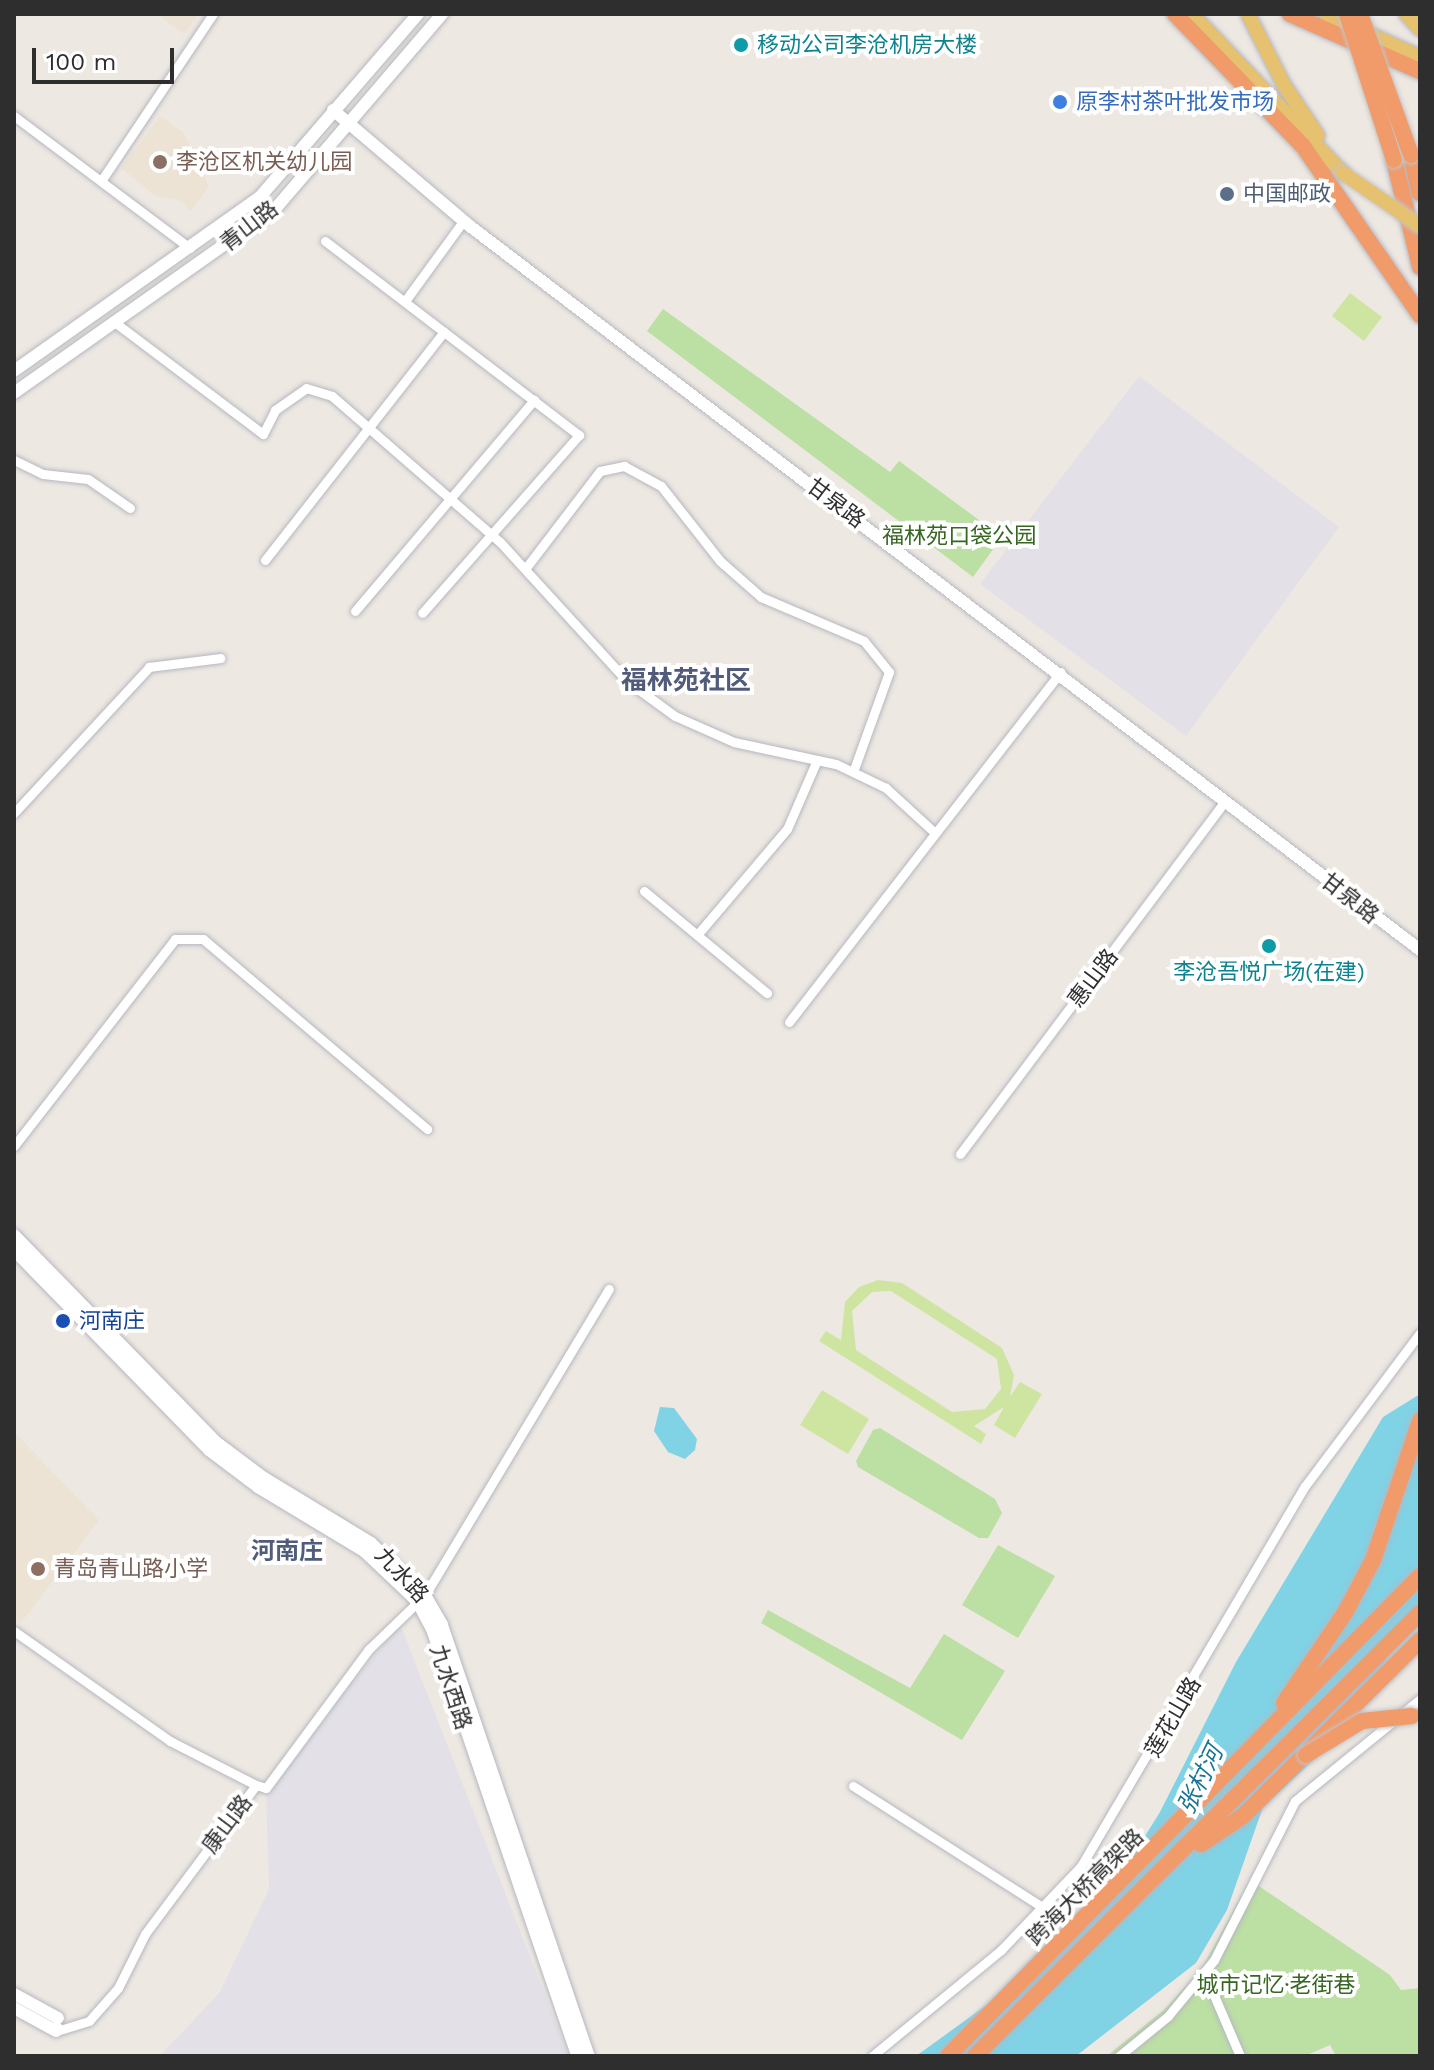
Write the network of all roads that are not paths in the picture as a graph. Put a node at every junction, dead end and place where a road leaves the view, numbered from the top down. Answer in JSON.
{"nodes":[{"id":1,"x":213,"y":14,"type":"edge"},
{"id":2,"x":418,"y":14,"type":"edge"},
{"id":3,"x":442,"y":14,"type":"edge"},
{"id":4,"x":1175,"y":14,"type":"edge"},
{"id":5,"x":1192,"y":14,"type":"edge"},
{"id":6,"x":1248,"y":14,"type":"edge"},
{"id":7,"x":1290,"y":14,"type":"edge"},
{"id":8,"x":1326,"y":14,"type":"edge"},
{"id":9,"x":1347,"y":14,"type":"edge"},
{"id":10,"x":1360,"y":14,"type":"edge"},
{"id":11,"x":1406,"y":14,"type":"edge"},
{"id":12,"x":1420,"y":29,"type":"edge"},
{"id":13,"x":1420,"y":57,"type":"edge"},
{"id":14,"x":1420,"y":71,"type":"edge"},
{"id":15,"x":333,"y":110,"type":"junction"},
{"id":16,"x":14,"y":116,"type":"edge"},
{"id":17,"x":349,"y":121,"type":"junction"},
{"id":18,"x":1411,"y":155,"type":"junction"},
{"id":19,"x":1420,"y":171,"type":"edge"},
{"id":20,"x":1343,"y":173,"type":"junction"},
{"id":21,"x":101,"y":181,"type":"junction"},
{"id":22,"x":1420,"y":193,"type":"edge"},
{"id":23,"x":464,"y":220,"type":"junction"},
{"id":24,"x":1420,"y":226,"type":"edge"},
{"id":25,"x":325,"y":241,"type":"dead end"},
{"id":26,"x":190,"y":248,"type":"junction"},
{"id":27,"x":1420,"y":267,"type":"edge"},
{"id":28,"x":405,"y":301,"type":"junction"},
{"id":29,"x":1420,"y":315,"type":"edge"},
{"id":30,"x":117,"y":324,"type":"junction"},
{"id":31,"x":444,"y":332,"type":"junction"},
{"id":32,"x":14,"y":371,"type":"edge"},
{"id":33,"x":14,"y":393,"type":"edge"},
{"id":34,"x":534,"y":400,"type":"junction"},
{"id":35,"x":366,"y":429,"type":"junction"},
{"id":36,"x":14,"y":460,"type":"edge"},
{"id":37,"x":450,"y":500,"type":"junction"},
{"id":38,"x":130,"y":508,"type":"dead end"},
{"id":39,"x":491,"y":534,"type":"junction"},
{"id":40,"x":265,"y":560,"type":"dead end"},
{"id":41,"x":525,"y":569,"type":"junction"},
{"id":42,"x":355,"y":611,"type":"dead end"},
{"id":43,"x":422,"y":613,"type":"dead end"},
{"id":44,"x":220,"y":658,"type":"dead end"},
{"id":45,"x":1060,"y":672,"type":"junction"},
{"id":46,"x":817,"y":760,"type":"junction"},
{"id":47,"x":853,"y":772,"type":"junction"},
{"id":48,"x":1225,"y":801,"type":"junction"},
{"id":49,"x":14,"y":813,"type":"edge"},
{"id":50,"x":934,"y":832,"type":"junction"},
{"id":51,"x":644,"y":891,"type":"dead end"},
{"id":52,"x":697,"y":935,"type":"junction"},
{"id":53,"x":1420,"y":950,"type":"edge"},
{"id":54,"x":767,"y":993,"type":"dead end"},
{"id":55,"x":789,"y":1022,"type":"dead end"},
{"id":56,"x":427,"y":1129,"type":"dead end"},
{"id":57,"x":14,"y":1146,"type":"edge"},
{"id":58,"x":960,"y":1154,"type":"dead end"},
{"id":59,"x":14,"y":1235,"type":"edge"},
{"id":60,"x":14,"y":1250,"type":"edge"},
{"id":61,"x":609,"y":1289,"type":"dead end"},
{"id":62,"x":1420,"y":1333,"type":"edge"},
{"id":63,"x":1420,"y":1421,"type":"edge"},
{"id":64,"x":1420,"y":1568,"type":"edge"},
{"id":65,"x":1420,"y":1576,"type":"edge"},
{"id":66,"x":421,"y":1598,"type":"junction"},
{"id":67,"x":1420,"y":1613,"type":"edge"},
{"id":68,"x":1369,"y":1626,"type":"junction"},
{"id":69,"x":14,"y":1631,"type":"edge"},
{"id":70,"x":1420,"y":1640,"type":"edge"},
{"id":71,"x":1420,"y":1699,"type":"edge"},
{"id":72,"x":1420,"y":1718,"type":"edge"},
{"id":73,"x":1306,"y":1755,"type":"junction"},
{"id":74,"x":1246,"y":1756,"type":"junction"},
{"id":75,"x":256,"y":1785,"type":"junction"},
{"id":76,"x":853,"y":1786,"type":"dead end"},
{"id":77,"x":1170,"y":1865,"type":"junction"},
{"id":78,"x":1045,"y":1909,"type":"junction"},
{"id":79,"x":1204,"y":1972,"type":"junction"},
{"id":80,"x":14,"y":1994,"type":"edge"},
{"id":81,"x":14,"y":2008,"type":"edge"},
{"id":82,"x":57,"y":2025,"type":"junction"},
{"id":83,"x":577,"y":2056,"type":"edge"},
{"id":84,"x":589,"y":2056,"type":"edge"},
{"id":85,"x":872,"y":2056,"type":"edge"},
{"id":86,"x":948,"y":2056,"type":"edge"},
{"id":87,"x":975,"y":2056,"type":"edge"},
{"id":88,"x":1119,"y":2056,"type":"edge"},
{"id":89,"x":1240,"y":2056,"type":"edge"}],
"edges":[{"from":1,"to":21,"type":"street"},
{"from":2,"to":15,"type":"main road","name":"青山路"},
{"from":3,"to":17,"type":"main road","name":"青山路"},
{"from":4,"to":29,"type":"highway"},
{"from":5,"to":20,"type":"main road"},
{"from":6,"to":20,"type":"main road"},
{"from":7,"to":14,"type":"highway"},
{"from":8,"to":13,"type":"main road"},
{"from":9,"to":27,"type":"highway","bridge":true},
{"from":10,"to":18,"type":"highway","bridge":true},
{"from":11,"to":12,"type":"main road"},
{"from":15,"to":17,"type":"main road","name":"甘泉路"},
{"from":15,"to":26,"type":"main road","name":"青山路"},
{"from":16,"to":21,"type":"street"},
{"from":17,"to":23,"type":"main road","name":"甘泉路"},
{"from":17,"to":30,"type":"main road","name":"青山路"},
{"from":18,"to":19,"type":"highway"},
{"from":18,"to":22,"type":"highway"},
{"from":20,"to":24,"type":"main road","bridge":true},
{"from":21,"to":26,"type":"street"},
{"from":23,"to":28,"type":"street"},
{"from":23,"to":45,"type":"main road","name":"甘泉路"},
{"from":25,"to":28,"type":"street"},
{"from":26,"to":32,"type":"main road","name":"青山路"},
{"from":28,"to":31,"type":"street"},
{"from":30,"to":33,"type":"main road","name":"青山路"},
{"from":30,"to":35,"type":"street"},
{"from":31,"to":34,"type":"street"},
{"from":31,"to":35,"type":"street"},
{"from":34,"to":37,"type":"street"},
{"from":34,"to":39,"type":"street"},
{"from":35,"to":37,"type":"street"},
{"from":35,"to":40,"type":"street"},
{"from":36,"to":38,"type":"street"},
{"from":37,"to":39,"type":"street"},
{"from":37,"to":42,"type":"street"},
{"from":39,"to":41,"type":"street"},
{"from":39,"to":43,"type":"street"},
{"from":41,"to":46,"type":"street"},
{"from":41,"to":47,"type":"street"},
{"from":44,"to":49,"type":"street"},
{"from":45,"to":48,"type":"main road","name":"甘泉路"},
{"from":45,"to":50,"type":"street"},
{"from":46,"to":47,"type":"street"},
{"from":46,"to":52,"type":"street"},
{"from":47,"to":50,"type":"street"},
{"from":48,"to":53,"type":"main road","name":"甘泉路"},
{"from":48,"to":58,"type":"street","name":"惠山路"},
{"from":50,"to":55,"type":"street"},
{"from":51,"to":52,"type":"street"},
{"from":52,"to":54,"type":"street"},
{"from":56,"to":57,"type":"street"},
{"from":59,"to":66,"type":"main road","name":"九水路"},
{"from":60,"to":66,"type":"main road","name":"九水西路"},
{"from":61,"to":66,"type":"street"},
{"from":62,"to":78,"type":"street","name":"莲花山路"},
{"from":63,"to":74,"type":"highway"},
{"from":64,"to":68,"type":"highway"},
{"from":65,"to":68,"type":"highway","name":"跨海大桥高架路"},
{"from":66,"to":75,"type":"street"},
{"from":66,"to":83,"type":"main road","name":"九水西路"},
{"from":66,"to":84,"type":"main road","name":"九水路"},
{"from":67,"to":77,"type":"highway","name":"跨海大桥高架路"},
{"from":68,"to":74,"type":"highway","name":"跨海大桥高架路"},
{"from":69,"to":75,"type":"street","name":"康山路"},
{"from":70,"to":73,"type":"highway","bridge":true},
{"from":71,"to":79,"type":"street"},
{"from":72,"to":73,"type":"highway","bridge":true},
{"from":73,"to":77,"type":"highway"},
{"from":74,"to":86,"type":"highway","name":"跨海大桥高架路"},
{"from":75,"to":82,"type":"street","name":"康山路"},
{"from":76,"to":78,"type":"street"},
{"from":77,"to":87,"type":"highway","name":"跨海大桥高架路"},
{"from":78,"to":85,"type":"street","name":"莲花山路"},
{"from":79,"to":88,"type":"street"},
{"from":79,"to":89,"type":"street"},
{"from":80,"to":82,"type":"main road"},
{"from":81,"to":82,"type":"main road"}]}
